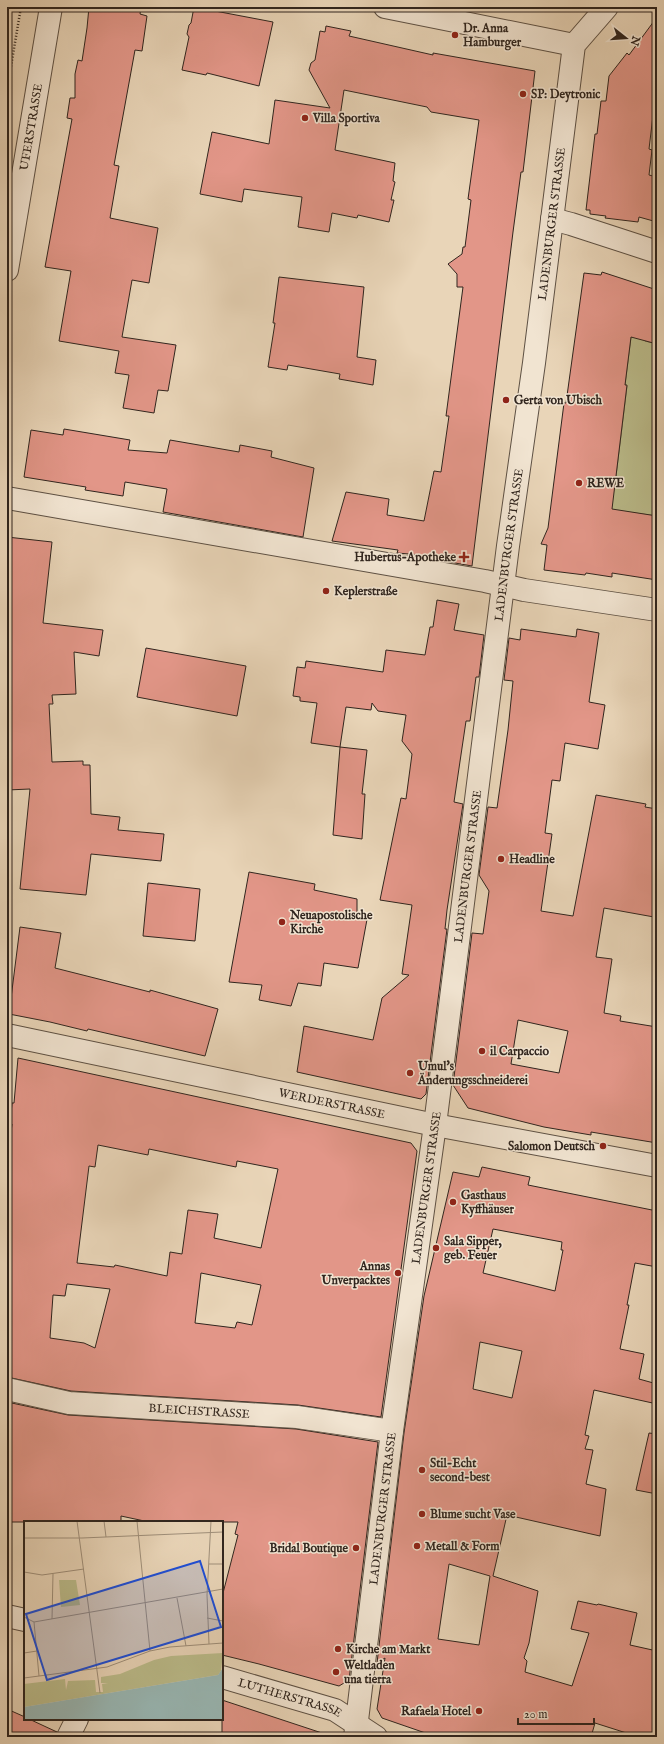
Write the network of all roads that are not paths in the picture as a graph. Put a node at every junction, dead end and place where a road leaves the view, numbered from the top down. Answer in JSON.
{"nodes":[{"id":1,"x":51,"y":7,"type":"edge"},
{"id":2,"x":385,"y":7,"type":"edge"},
{"id":3,"x":607,"y":7,"type":"edge"},
{"id":4,"x":574,"y":45,"type":"junction"},
{"id":5,"x":552,"y":219,"type":"junction"},
{"id":6,"x":657,"y":252,"type":"edge"},
{"id":7,"x":7,"y":270,"type":"edge"},
{"id":8,"x":7,"y":498,"type":"edge"},
{"id":9,"x":504,"y":585,"type":"junction"},
{"id":10,"x":657,"y":610,"type":"edge"},
{"id":11,"x":7,"y":1035,"type":"edge"},
{"id":12,"x":435,"y":1125,"type":"junction"},
{"id":13,"x":657,"y":1166,"type":"edge"},
{"id":14,"x":7,"y":1389,"type":"edge"},
{"id":15,"x":392,"y":1431,"type":"junction"},
{"id":16,"x":7,"y":1616,"type":"edge"},
{"id":17,"x":24,"y":1620,"type":"edge"},
{"id":18,"x":223,"y":1677,"type":"edge"},
{"id":19,"x":76,"y":1720,"type":"edge"},
{"id":20,"x":356,"y":1730,"type":"edge"},
{"id":21,"x":68,"y":1737,"type":"edge"},
{"id":22,"x":376,"y":1737,"type":"edge"}],
"edges":[{"from":1,"to":7,"type":"street","name":"UFERSTRASSE"},
{"from":2,"to":4,"type":"street"},
{"from":3,"to":4,"type":"street"},
{"from":4,"to":5,"type":"street","name":"LADENBURGER STRASSE"},
{"from":5,"to":6,"type":"street"},
{"from":5,"to":9,"type":"street","name":"LADENBURGER STRASSE"},
{"from":8,"to":9,"type":"street"},
{"from":9,"to":10,"type":"street"},
{"from":9,"to":12,"type":"street","name":"LADENBURGER STRASSE"},
{"from":11,"to":12,"type":"street","name":"WERDERSTRASSE"},
{"from":12,"to":13,"type":"street","name":"WERDERSTRASSE"},
{"from":12,"to":15,"type":"street","name":"LADENBURGER STRASSE"},
{"from":14,"to":15,"type":"street","name":"BLEICHSTRASSE"},
{"from":15,"to":20,"type":"street","name":"LADENBURGER STRASSE"},
{"from":16,"to":17,"type":"street"},
{"from":18,"to":20,"type":"street","name":"LUTHERSTRASSE"},
{"from":19,"to":21,"type":"street"},
{"from":20,"to":22,"type":"street","name":"LUTHERSTRASSE"}]}
